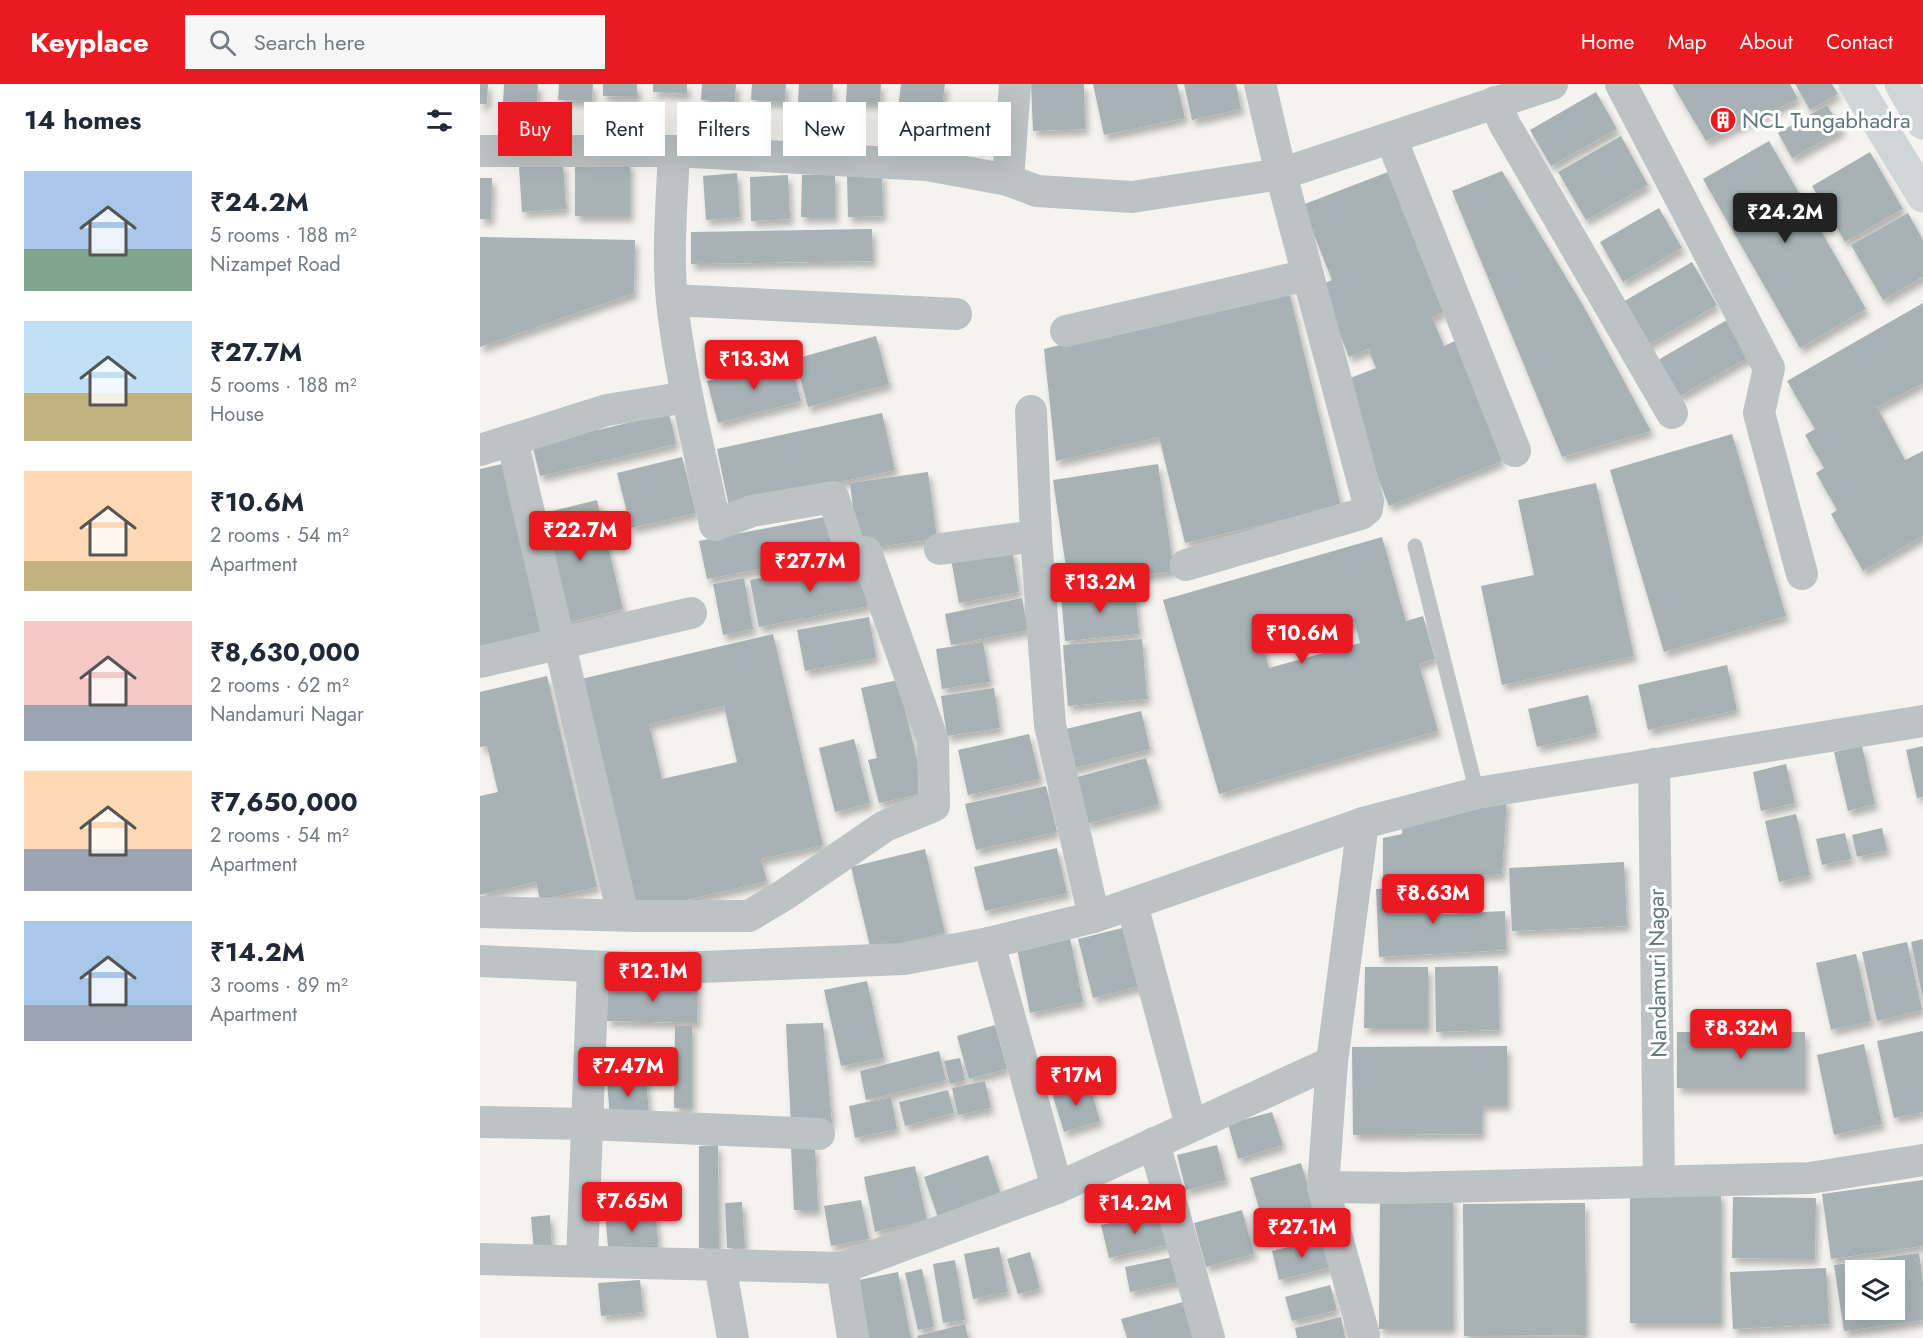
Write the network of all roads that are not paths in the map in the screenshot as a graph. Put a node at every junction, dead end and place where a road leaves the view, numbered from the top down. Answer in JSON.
{"nodes":[{"id":1,"x":1016,"y":84,"type":"edge"},
{"id":2,"x":1260,"y":84,"type":"edge"},
{"id":3,"x":1552,"y":84,"type":"edge"},
{"id":4,"x":1620,"y":84,"type":"edge"},
{"id":5,"x":1855,"y":84,"type":"edge"},
{"id":6,"x":1901,"y":84,"type":"edge"},
{"id":7,"x":1495,"y":102,"type":"junction"},
{"id":8,"x":1923,"y":123,"type":"edge"},
{"id":9,"x":1391,"y":138,"type":"junction"},
{"id":10,"x":480,"y":151,"type":"edge"},
{"id":11,"x":674,"y":151,"type":"junction"},
{"id":12,"x":1281,"y":174,"type":"junction"},
{"id":13,"x":1008,"y":180,"type":"junction"},
{"id":14,"x":1923,"y":196,"type":"edge"},
{"id":15,"x":1308,"y":275,"type":"junction"},
{"id":16,"x":672,"y":300,"type":"junction"},
{"id":17,"x":956,"y":314,"type":"dead end"},
{"id":18,"x":1066,"y":331,"type":"dead end"},
{"id":19,"x":687,"y":397,"type":"junction"},
{"id":20,"x":1032,"y":411,"type":"dead end"},
{"id":21,"x":1672,"y":413,"type":"dead end"},
{"id":22,"x":512,"y":440,"type":"junction"},
{"id":23,"x":480,"y":450,"type":"edge"},
{"id":24,"x":1515,"y":451,"type":"dead end"},
{"id":25,"x":1036,"y":536,"type":"junction"},
{"id":26,"x":1415,"y":546,"type":"dead end"},
{"id":27,"x":940,"y":549,"type":"dead end"},
{"id":28,"x":1186,"y":565,"type":"dead end"},
{"id":29,"x":1802,"y":574,"type":"dead end"},
{"id":30,"x":691,"y":613,"type":"dead end"},
{"id":31,"x":560,"y":644,"type":"junction"},
{"id":32,"x":480,"y":662,"type":"edge"},
{"id":33,"x":1923,"y":722,"type":"edge"},
{"id":34,"x":1654,"y":764,"type":"junction"},
{"id":35,"x":1477,"y":793,"type":"junction"},
{"id":36,"x":1363,"y":823,"type":"junction"},
{"id":37,"x":1132,"y":904,"type":"junction"},
{"id":38,"x":480,"y":912,"type":"edge"},
{"id":39,"x":623,"y":915,"type":"junction"},
{"id":40,"x":1094,"y":917,"type":"junction"},
{"id":41,"x":989,"y":943,"type":"junction"},
{"id":42,"x":480,"y":960,"type":"edge"},
{"id":43,"x":593,"y":968,"type":"junction"},
{"id":44,"x":1332,"y":1062,"type":"junction"},
{"id":45,"x":480,"y":1122,"type":"edge"},
{"id":46,"x":588,"y":1124,"type":"junction"},
{"id":47,"x":1191,"y":1126,"type":"junction"},
{"id":48,"x":819,"y":1134,"type":"dead end"},
{"id":49,"x":1154,"y":1143,"type":"junction"},
{"id":50,"x":1923,"y":1160,"type":"edge"},
{"id":51,"x":1659,"y":1182,"type":"junction"},
{"id":52,"x":1323,"y":1187,"type":"junction"},
{"id":53,"x":1057,"y":1188,"type":"junction"},
{"id":54,"x":480,"y":1259,"type":"edge"},
{"id":55,"x":582,"y":1261,"type":"junction"},
{"id":56,"x":720,"y":1265,"type":"junction"},
{"id":57,"x":842,"y":1268,"type":"junction"},
{"id":58,"x":1364,"y":1335,"type":"dead end"},
{"id":59,"x":734,"y":1338,"type":"edge"},
{"id":60,"x":853,"y":1338,"type":"edge"},
{"id":61,"x":1209,"y":1338,"type":"edge"}],
"edges":[{"from":1,"to":13,"type":"street"},
{"from":2,"to":12,"type":"street"},
{"from":3,"to":7,"type":"street"},
{"from":4,"to":29,"type":"street"},
{"from":5,"to":14,"type":"main road"},
{"from":6,"to":8,"type":"main road"},
{"from":7,"to":9,"type":"street"},
{"from":7,"to":21,"type":"street"},
{"from":9,"to":12,"type":"street"},
{"from":9,"to":24,"type":"street"},
{"from":10,"to":11,"type":"street"},
{"from":11,"to":13,"type":"street"},
{"from":11,"to":16,"type":"street"},
{"from":12,"to":13,"type":"street"},
{"from":12,"to":15,"type":"street"},
{"from":15,"to":18,"type":"street"},
{"from":15,"to":28,"type":"street"},
{"from":16,"to":17,"type":"street"},
{"from":16,"to":19,"type":"street"},
{"from":19,"to":22,"type":"street"},
{"from":19,"to":39,"type":"street"},
{"from":20,"to":25,"type":"street"},
{"from":22,"to":23,"type":"street"},
{"from":22,"to":31,"type":"street"},
{"from":25,"to":27,"type":"street"},
{"from":25,"to":40,"type":"street"},
{"from":26,"to":35,"type":"lane"},
{"from":30,"to":31,"type":"street"},
{"from":31,"to":32,"type":"street"},
{"from":31,"to":39,"type":"street"},
{"from":33,"to":34,"type":"street"},
{"from":34,"to":35,"type":"street"},
{"from":34,"to":51,"type":"street","name":"Nandamuri Nagar"},
{"from":35,"to":36,"type":"street"},
{"from":36,"to":37,"type":"street"},
{"from":36,"to":44,"type":"street"},
{"from":37,"to":40,"type":"street"},
{"from":37,"to":47,"type":"street"},
{"from":38,"to":39,"type":"street"},
{"from":40,"to":41,"type":"street"},
{"from":41,"to":43,"type":"street"},
{"from":41,"to":53,"type":"street"},
{"from":42,"to":43,"type":"street"},
{"from":43,"to":46,"type":"street"},
{"from":44,"to":47,"type":"street"},
{"from":44,"to":52,"type":"street"},
{"from":45,"to":46,"type":"street"},
{"from":46,"to":48,"type":"street"},
{"from":46,"to":55,"type":"street"},
{"from":47,"to":49,"type":"street"},
{"from":49,"to":53,"type":"street"},
{"from":49,"to":61,"type":"street"},
{"from":50,"to":51,"type":"street"},
{"from":51,"to":52,"type":"street"},
{"from":52,"to":58,"type":"street"},
{"from":53,"to":57,"type":"street"},
{"from":54,"to":55,"type":"street"},
{"from":55,"to":56,"type":"street"},
{"from":56,"to":57,"type":"street"},
{"from":56,"to":59,"type":"street"},
{"from":57,"to":60,"type":"street"}]}
